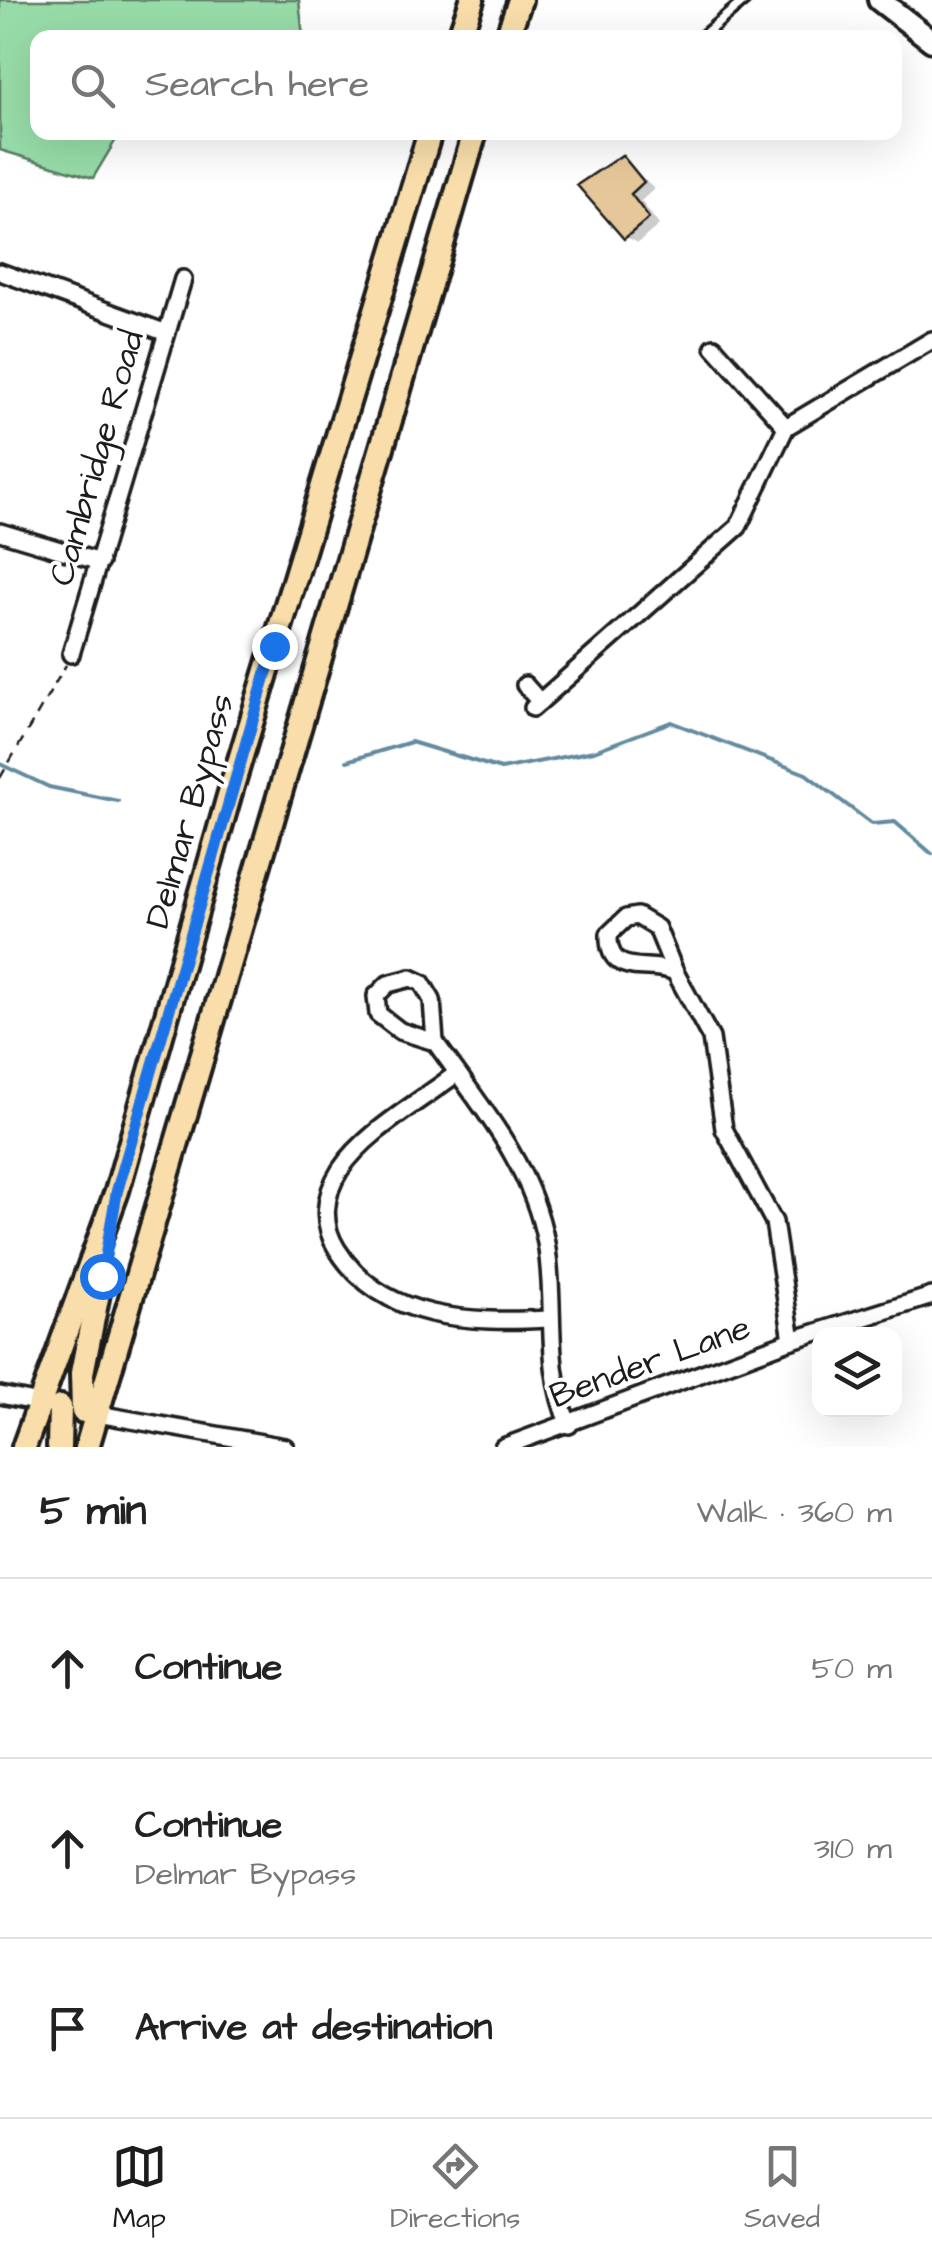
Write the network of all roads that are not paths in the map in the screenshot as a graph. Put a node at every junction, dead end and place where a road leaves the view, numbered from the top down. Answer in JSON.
{"nodes":[{"id":1,"x":472,"y":0,"type":"edge"},
{"id":2,"x":745,"y":0,"type":"edge"},
{"id":3,"x":880,"y":0,"type":"edge"},
{"id":4,"x":463,"y":30,"type":"edge"},
{"id":5,"x":709,"y":30,"type":"edge"},
{"id":6,"x":932,"y":41,"type":"edge"},
{"id":7,"x":428,"y":140,"type":"edge"},
{"id":8,"x":472,"y":140,"type":"edge"},
{"id":9,"x":0,"y":272,"type":"edge"},
{"id":10,"x":183,"y":278,"type":"dead end"},
{"id":11,"x":164,"y":332,"type":"junction"},
{"id":12,"x":932,"y":340,"type":"edge"},
{"id":13,"x":714,"y":347,"type":"dead end"},
{"id":14,"x":786,"y":426,"type":"junction"},
{"id":15,"x":0,"y":532,"type":"edge"},
{"id":16,"x":100,"y":562,"type":"junction"},
{"id":17,"x":71,"y":654,"type":"road end"},
{"id":18,"x":525,"y":686,"type":"dead end"},
{"id":19,"x":675,"y":972,"type":"junction"},
{"id":20,"x":435,"y":1042,"type":"junction"},
{"id":21,"x":457,"y":1073,"type":"junction"},
{"id":22,"x":117,"y":1191,"type":"junction"},
{"id":23,"x":932,"y":1296,"type":"edge"},
{"id":24,"x":550,"y":1319,"type":"junction"},
{"id":25,"x":792,"y":1340,"type":"junction"},
{"id":26,"x":0,"y":1395,"type":"edge"},
{"id":27,"x":71,"y":1409,"type":"junction"},
{"id":28,"x":569,"y":1425,"type":"junction"},
{"id":29,"x":201,"y":1439,"type":"edge"},
{"id":30,"x":24,"y":1447,"type":"edge"},
{"id":31,"x":59,"y":1447,"type":"edge"},
{"id":32,"x":87,"y":1447,"type":"edge"},
{"id":33,"x":285,"y":1447,"type":"edge"},
{"id":34,"x":503,"y":1447,"type":"edge"}],
"edges":[{"from":1,"to":4,"type":"main road"},
{"from":2,"to":5,"type":"lane"},
{"from":3,"to":6,"type":"main road"},
{"from":7,"to":22,"type":"main road","name":"Delmar Bypass"},
{"from":8,"to":27,"type":"main road","name":"Delmar Bypass"},
{"from":9,"to":11,"type":"street"},
{"from":10,"to":11,"type":"street","name":"Cambridge Road"},
{"from":11,"to":16,"type":"street","name":"Cambridge Road"},
{"from":12,"to":14,"type":"street"},
{"from":13,"to":14,"type":"street"},
{"from":14,"to":18,"type":"street"},
{"from":15,"to":16,"type":"street"},
{"from":16,"to":17,"type":"street","name":"Cambridge Road"},
{"from":19,"to":19,"type":"street"},
{"from":19,"to":25,"type":"street"},
{"from":20,"to":20,"type":"street"},
{"from":20,"to":21,"type":"street"},
{"from":21,"to":24,"type":"street"},
{"from":21,"to":24,"type":"street"},
{"from":22,"to":27,"type":"main road","name":"Delmar Bypass"},
{"from":22,"to":27,"type":"main road"},
{"from":23,"to":25,"type":"street","name":"Bender Lane"},
{"from":24,"to":28,"type":"street"},
{"from":25,"to":28,"type":"street","name":"Bender Lane"},
{"from":26,"to":27,"type":"street"},
{"from":27,"to":29,"type":"street"},
{"from":27,"to":30,"type":"main road","name":"Delmar Bypass"},
{"from":27,"to":31,"type":"main road"},
{"from":27,"to":32,"type":"main road","name":"Delmar Bypass"},
{"from":28,"to":34,"type":"street","name":"Bender Lane"},
{"from":29,"to":33,"type":"street"}]}
